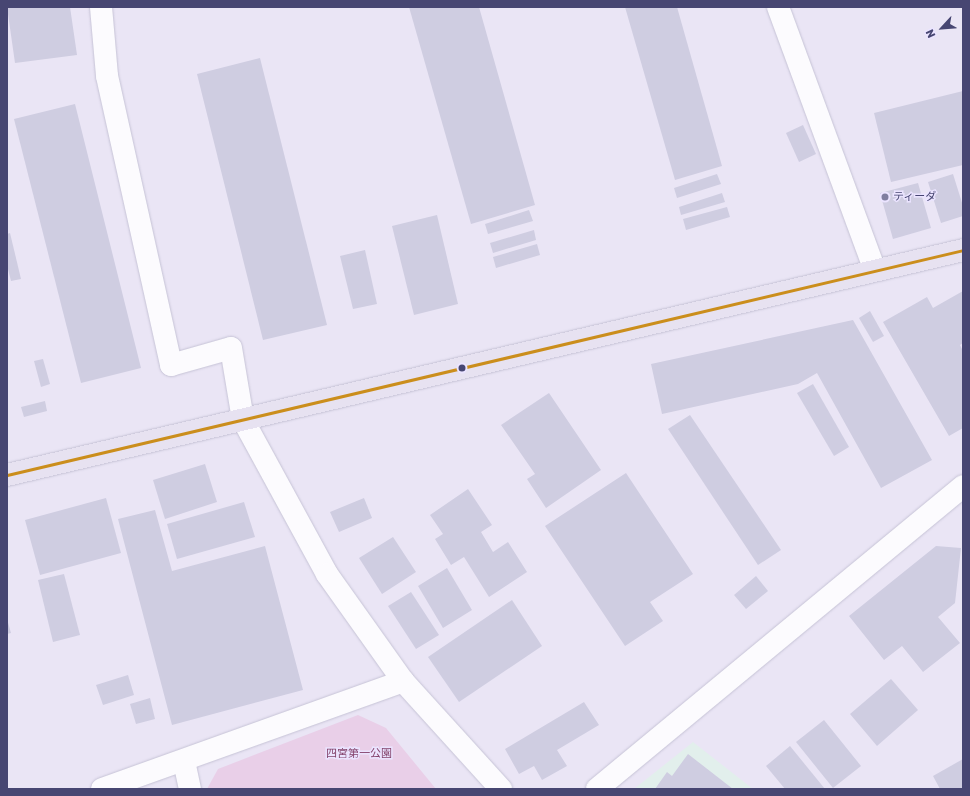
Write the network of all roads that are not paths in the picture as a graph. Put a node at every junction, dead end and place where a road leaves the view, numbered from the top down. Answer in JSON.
{"nodes":[{"id":1,"x":101,"y":7,"type":"edge"},
{"id":2,"x":778,"y":7,"type":"edge"},
{"id":3,"x":963,"y":250,"type":"edge"},
{"id":4,"x":875,"y":270,"type":"junction"},
{"id":5,"x":243,"y":420,"type":"junction"},
{"id":6,"x":7,"y":475,"type":"edge"},
{"id":7,"x":963,"y":486,"type":"edge"},
{"id":8,"x":403,"y":681,"type":"junction"},
{"id":9,"x":184,"y":761,"type":"junction"},
{"id":10,"x":102,"y":789,"type":"edge"},
{"id":11,"x":190,"y":789,"type":"edge"},
{"id":12,"x":501,"y":789,"type":"edge"},
{"id":13,"x":597,"y":789,"type":"edge"}],
"edges":[{"from":1,"to":5,"type":"street"},
{"from":2,"to":4,"type":"street"},
{"from":3,"to":4,"type":"main road"},
{"from":4,"to":5,"type":"main road"},
{"from":5,"to":6,"type":"main road"},
{"from":5,"to":8,"type":"street"},
{"from":7,"to":13,"type":"street"},
{"from":8,"to":9,"type":"street"},
{"from":8,"to":12,"type":"street"},
{"from":9,"to":10,"type":"street"},
{"from":9,"to":11,"type":"street"}]}
